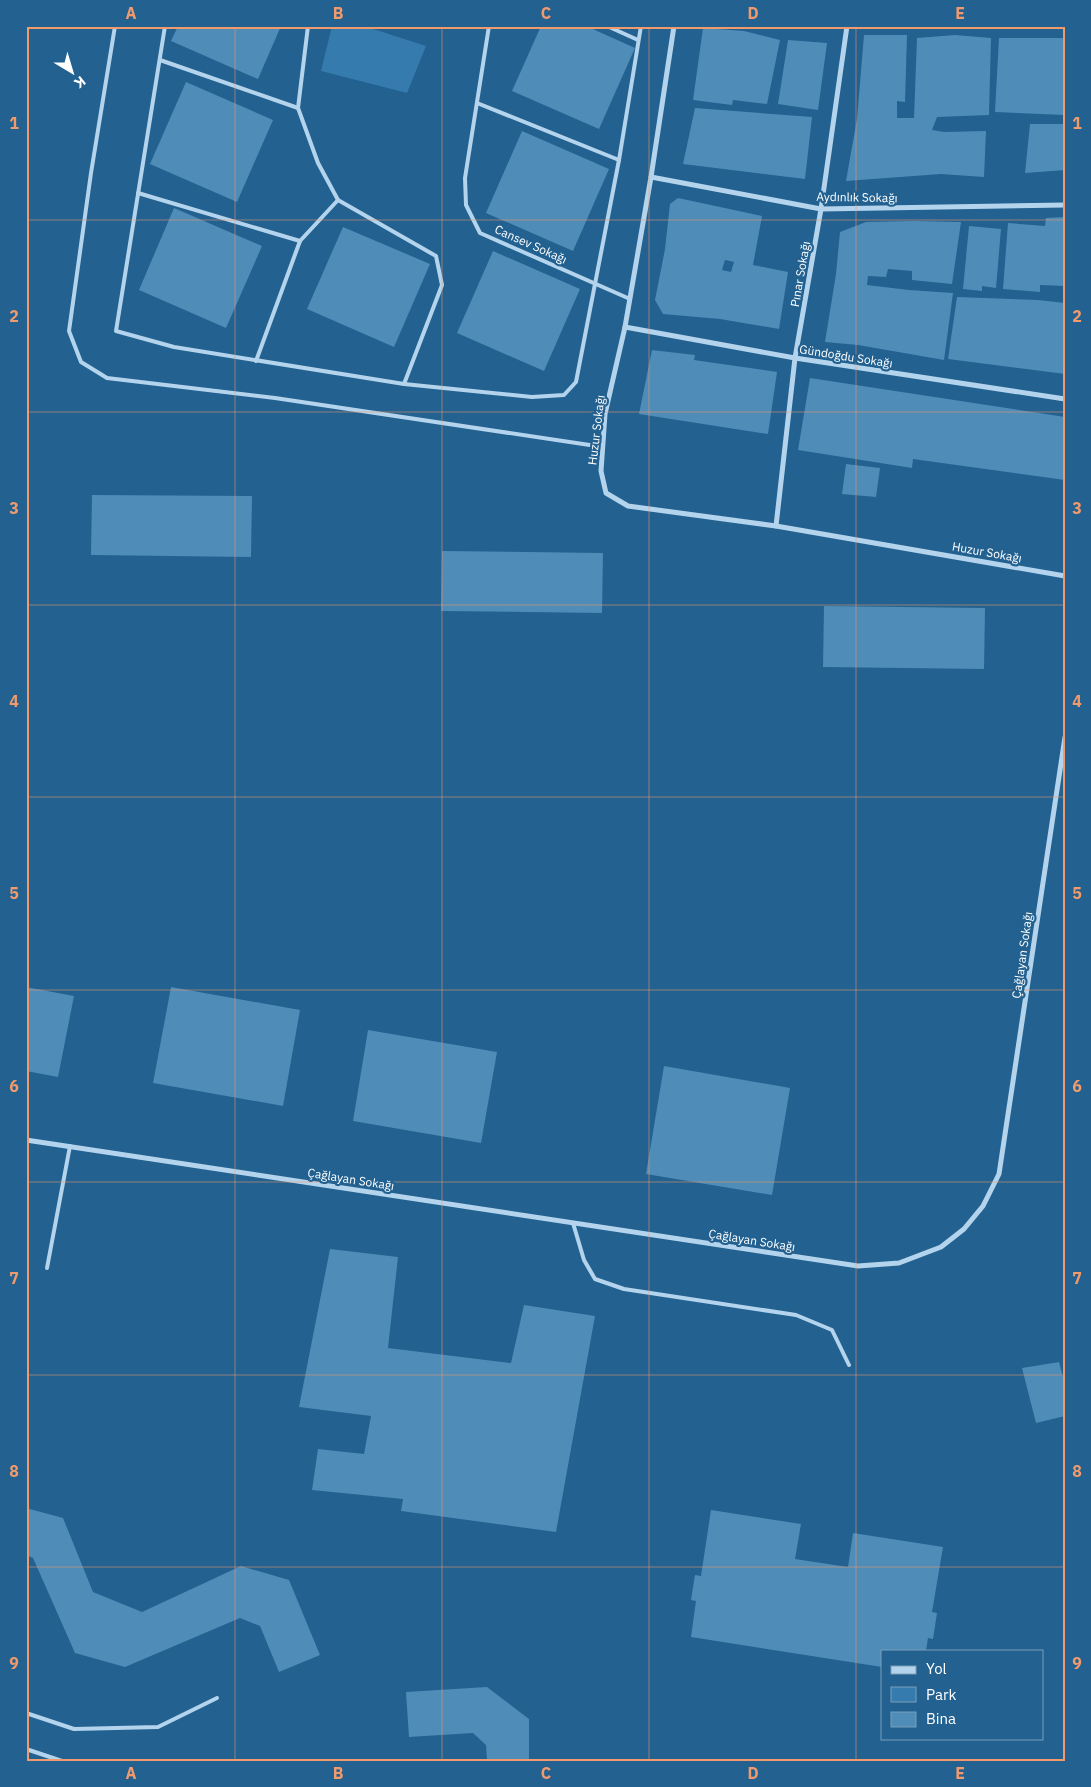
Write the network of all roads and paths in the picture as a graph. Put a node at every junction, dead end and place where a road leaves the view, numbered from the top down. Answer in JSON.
{"nodes":[{"id":1,"x":115,"y":26,"type":"edge"},
{"id":2,"x":165,"y":26,"type":"edge"},
{"id":3,"x":308,"y":26,"type":"edge"},
{"id":4,"x":489,"y":26,"type":"edge"},
{"id":5,"x":608,"y":26,"type":"edge"},
{"id":6,"x":641,"y":26,"type":"edge"},
{"id":7,"x":674,"y":26,"type":"edge"},
{"id":8,"x":847,"y":26,"type":"edge"},
{"id":9,"x":638,"y":40,"type":"junction"},
{"id":10,"x":160,"y":60,"type":"junction"},
{"id":11,"x":477,"y":103,"type":"junction"},
{"id":12,"x":298,"y":108,"type":"junction"},
{"id":13,"x":619,"y":160,"type":"junction"},
{"id":14,"x":651,"y":177,"type":"junction"},
{"id":15,"x":138,"y":193,"type":"junction"},
{"id":16,"x":338,"y":200,"type":"junction"},
{"id":17,"x":1065,"y":205,"type":"edge"},
{"id":18,"x":822,"y":208,"type":"junction"},
{"id":19,"x":300,"y":241,"type":"junction"},
{"id":20,"x":595,"y":284,"type":"junction"},
{"id":21,"x":630,"y":299,"type":"junction"},
{"id":22,"x":625,"y":327,"type":"junction"},
{"id":23,"x":795,"y":358,"type":"junction"},
{"id":24,"x":256,"y":361,"type":"junction"},
{"id":25,"x":404,"y":384,"type":"junction"},
{"id":26,"x":1065,"y":399,"type":"edge"},
{"id":27,"x":603,"y":447,"type":"junction"},
{"id":28,"x":776,"y":526,"type":"junction"},
{"id":29,"x":1065,"y":576,"type":"edge"},
{"id":30,"x":1065,"y":737,"type":"edge"},
{"id":31,"x":1062,"y":773,"type":"edge"},
{"id":32,"x":26,"y":1140,"type":"edge"},
{"id":33,"x":70,"y":1146,"type":"junction"},
{"id":34,"x":573,"y":1223,"type":"junction"},
{"id":35,"x":47,"y":1268,"type":"dead end"},
{"id":36,"x":849,"y":1365,"type":"dead end"},
{"id":37,"x":217,"y":1698,"type":"dead end"},
{"id":38,"x":26,"y":1713,"type":"edge"},
{"id":39,"x":26,"y":1749,"type":"edge"},
{"id":40,"x":62,"y":1761,"type":"edge"}],
"edges":[{"from":1,"to":27,"type":"lane"},
{"from":2,"to":10,"type":"lane"},
{"from":3,"to":12,"type":"lane"},
{"from":4,"to":11,"type":"lane","name":"Cansev Sokağı"},
{"from":5,"to":9,"type":"lane"},
{"from":6,"to":9,"type":"lane"},
{"from":7,"to":14,"type":"street","name":"Huzur Sokağı"},
{"from":8,"to":18,"type":"street","name":"Pınar Sokağı"},
{"from":9,"to":13,"type":"lane"},
{"from":10,"to":12,"type":"lane"},
{"from":10,"to":15,"type":"lane"},
{"from":11,"to":13,"type":"lane"},
{"from":11,"to":20,"type":"lane","name":"Cansev Sokağı"},
{"from":12,"to":16,"type":"lane"},
{"from":13,"to":20,"type":"lane"},
{"from":14,"to":18,"type":"street","name":"Aydınlık Sokağı"},
{"from":14,"to":21,"type":"street","name":"Huzur Sokağı"},
{"from":15,"to":19,"type":"lane"},
{"from":15,"to":24,"type":"lane"},
{"from":16,"to":19,"type":"lane"},
{"from":16,"to":25,"type":"lane"},
{"from":17,"to":18,"type":"street","name":"Aydınlık Sokağı"},
{"from":18,"to":23,"type":"street","name":"Pınar Sokağı"},
{"from":19,"to":24,"type":"lane"},
{"from":20,"to":21,"type":"lane","name":"Cansev Sokağı"},
{"from":20,"to":25,"type":"lane"},
{"from":21,"to":22,"type":"street","name":"Huzur Sokağı"},
{"from":22,"to":23,"type":"street","name":"Gündoğdu Sokağı"},
{"from":22,"to":27,"type":"street","name":"Huzur Sokağı"},
{"from":23,"to":26,"type":"street","name":"Gündoğdu Sokağı"},
{"from":23,"to":28,"type":"street","name":"Pınar Sokağı"},
{"from":24,"to":25,"type":"lane"},
{"from":27,"to":28,"type":"street","name":"Huzur Sokağı"},
{"from":28,"to":29,"type":"street","name":"Huzur Sokağı"},
{"from":30,"to":31,"type":"street","name":"Çağlayan Sokağı"},
{"from":31,"to":34,"type":"street","name":"Çağlayan Sokağı"},
{"from":32,"to":33,"type":"street","name":"Çağlayan Sokağı"},
{"from":33,"to":34,"type":"street","name":"Çağlayan Sokağı"},
{"from":33,"to":35,"type":"lane"},
{"from":34,"to":36,"type":"lane"},
{"from":37,"to":38,"type":"lane"},
{"from":39,"to":40,"type":"lane"}]}
